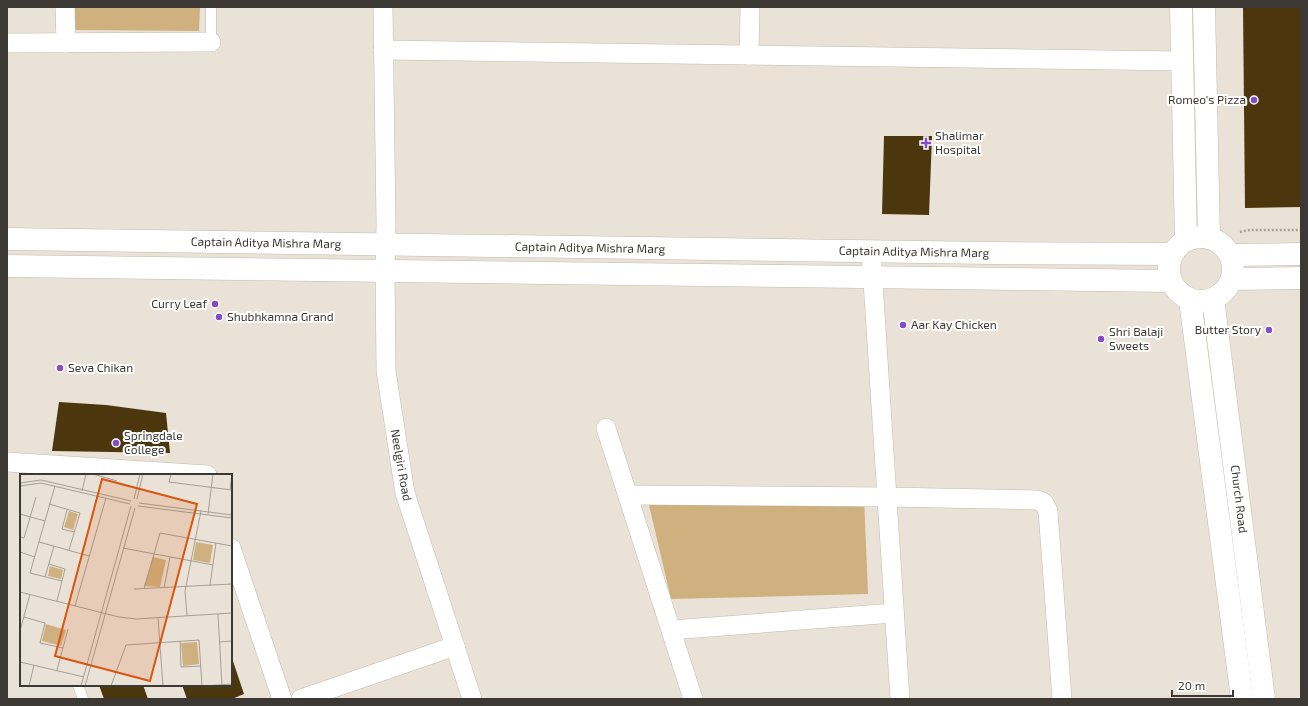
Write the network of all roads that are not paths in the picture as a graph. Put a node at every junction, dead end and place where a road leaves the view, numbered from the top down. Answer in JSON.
{"nodes":[{"id":1,"x":65,"y":7,"type":"edge"},
{"id":2,"x":211,"y":7,"type":"edge"},
{"id":3,"x":383,"y":7,"type":"edge"},
{"id":4,"x":750,"y":7,"type":"edge"},
{"id":5,"x":1181,"y":7,"type":"edge"},
{"id":6,"x":1204,"y":7,"type":"edge"},
{"id":7,"x":211,"y":42,"type":"joint"},
{"id":8,"x":7,"y":43,"type":"edge"},
{"id":9,"x":66,"y":43,"type":"junction"},
{"id":10,"x":383,"y":50,"type":"junction"},
{"id":11,"x":749,"y":55,"type":"junction"},
{"id":12,"x":1182,"y":61,"type":"junction"},
{"id":13,"x":1209,"y":238,"type":"junction"},
{"id":14,"x":7,"y":239,"type":"edge"},
{"id":15,"x":386,"y":245,"type":"junction"},
{"id":16,"x":1179,"y":247,"type":"junction"},
{"id":17,"x":871,"y":251,"type":"junction"},
{"id":18,"x":1301,"y":254,"type":"edge"},
{"id":19,"x":1230,"y":255,"type":"junction"},
{"id":20,"x":7,"y":266,"type":"edge"},
{"id":21,"x":385,"y":271,"type":"junction"},
{"id":22,"x":873,"y":277,"type":"junction"},
{"id":23,"x":1301,"y":278,"type":"edge"},
{"id":24,"x":1232,"y":279,"type":"junction"},
{"id":25,"x":1170,"y":281,"type":"junction"},
{"id":26,"x":1213,"y":299,"type":"junction"},
{"id":27,"x":1190,"y":300,"type":"junction"},
{"id":28,"x":606,"y":428,"type":"dead end"},
{"id":29,"x":7,"y":462,"type":"edge"},
{"id":30,"x":1235,"y":466,"type":"junction"},
{"id":31,"x":1212,"y":469,"type":"junction"},
{"id":32,"x":192,"y":474,"type":"edge"},
{"id":33,"x":628,"y":495,"type":"junction"},
{"id":34,"x":886,"y":497,"type":"junction"},
{"id":35,"x":232,"y":551,"type":"edge"},
{"id":36,"x":894,"y":612,"type":"junction"},
{"id":37,"x":671,"y":630,"type":"junction"},
{"id":38,"x":455,"y":646,"type":"junction"},
{"id":39,"x":78,"y":686,"type":"edge"},
{"id":40,"x":83,"y":699,"type":"edge"},
{"id":41,"x":282,"y":699,"type":"edge"},
{"id":42,"x":301,"y":699,"type":"edge"},
{"id":43,"x":472,"y":699,"type":"edge"},
{"id":44,"x":693,"y":699,"type":"edge"},
{"id":45,"x":900,"y":699,"type":"edge"},
{"id":46,"x":1062,"y":699,"type":"edge"},
{"id":47,"x":1242,"y":699,"type":"edge"},
{"id":48,"x":1264,"y":699,"type":"edge"}],
"edges":[{"from":1,"to":9,"type":"street"},
{"from":2,"to":7,"type":"lane"},
{"from":3,"to":10,"type":"street","name":"Neelgiri Road"},
{"from":4,"to":11,"type":"street"},
{"from":5,"to":12,"type":"street"},
{"from":6,"to":13,"type":"street"},
{"from":7,"to":9,"type":"street"},
{"from":8,"to":9,"type":"street"},
{"from":10,"to":11,"type":"street"},
{"from":10,"to":15,"type":"street","name":"Neelgiri Road"},
{"from":11,"to":12,"type":"street"},
{"from":12,"to":16,"type":"street"},
{"from":13,"to":16,"type":"street"},
{"from":13,"to":19,"type":"street"},
{"from":14,"to":15,"type":"street","name":"Captain Aditya Mishra Marg"},
{"from":15,"to":17,"type":"street","name":"Captain Aditya Mishra Marg"},
{"from":15,"to":21,"type":"street","name":"Neelgiri Road"},
{"from":16,"to":17,"type":"street","name":"Captain Aditya Mishra Marg"},
{"from":16,"to":25,"type":"street"},
{"from":17,"to":22,"type":"street"},
{"from":18,"to":19,"type":"street"},
{"from":19,"to":24,"type":"street"},
{"from":20,"to":21,"type":"street"},
{"from":21,"to":22,"type":"street"},
{"from":21,"to":38,"type":"street","name":"Neelgiri Road"},
{"from":22,"to":25,"type":"street"},
{"from":22,"to":34,"type":"street"},
{"from":23,"to":24,"type":"street"},
{"from":24,"to":26,"type":"street"},
{"from":25,"to":27,"type":"street"},
{"from":26,"to":27,"type":"street"},
{"from":26,"to":30,"type":"street","name":"Church Road"},
{"from":27,"to":31,"type":"street","name":"Church Road"},
{"from":28,"to":33,"type":"street"},
{"from":29,"to":32,"type":"street"},
{"from":30,"to":31,"type":"street"},
{"from":30,"to":48,"type":"street","name":"Church Road"},
{"from":31,"to":47,"type":"street","name":"Church Road"},
{"from":33,"to":34,"type":"street"},
{"from":33,"to":37,"type":"street"},
{"from":34,"to":36,"type":"street"},
{"from":34,"to":46,"type":"street"},
{"from":35,"to":41,"type":"street"},
{"from":36,"to":37,"type":"street"},
{"from":36,"to":45,"type":"street"},
{"from":37,"to":44,"type":"street"},
{"from":38,"to":42,"type":"street"},
{"from":38,"to":43,"type":"street","name":"Neelgiri Road"},
{"from":39,"to":40,"type":"lane"}]}
